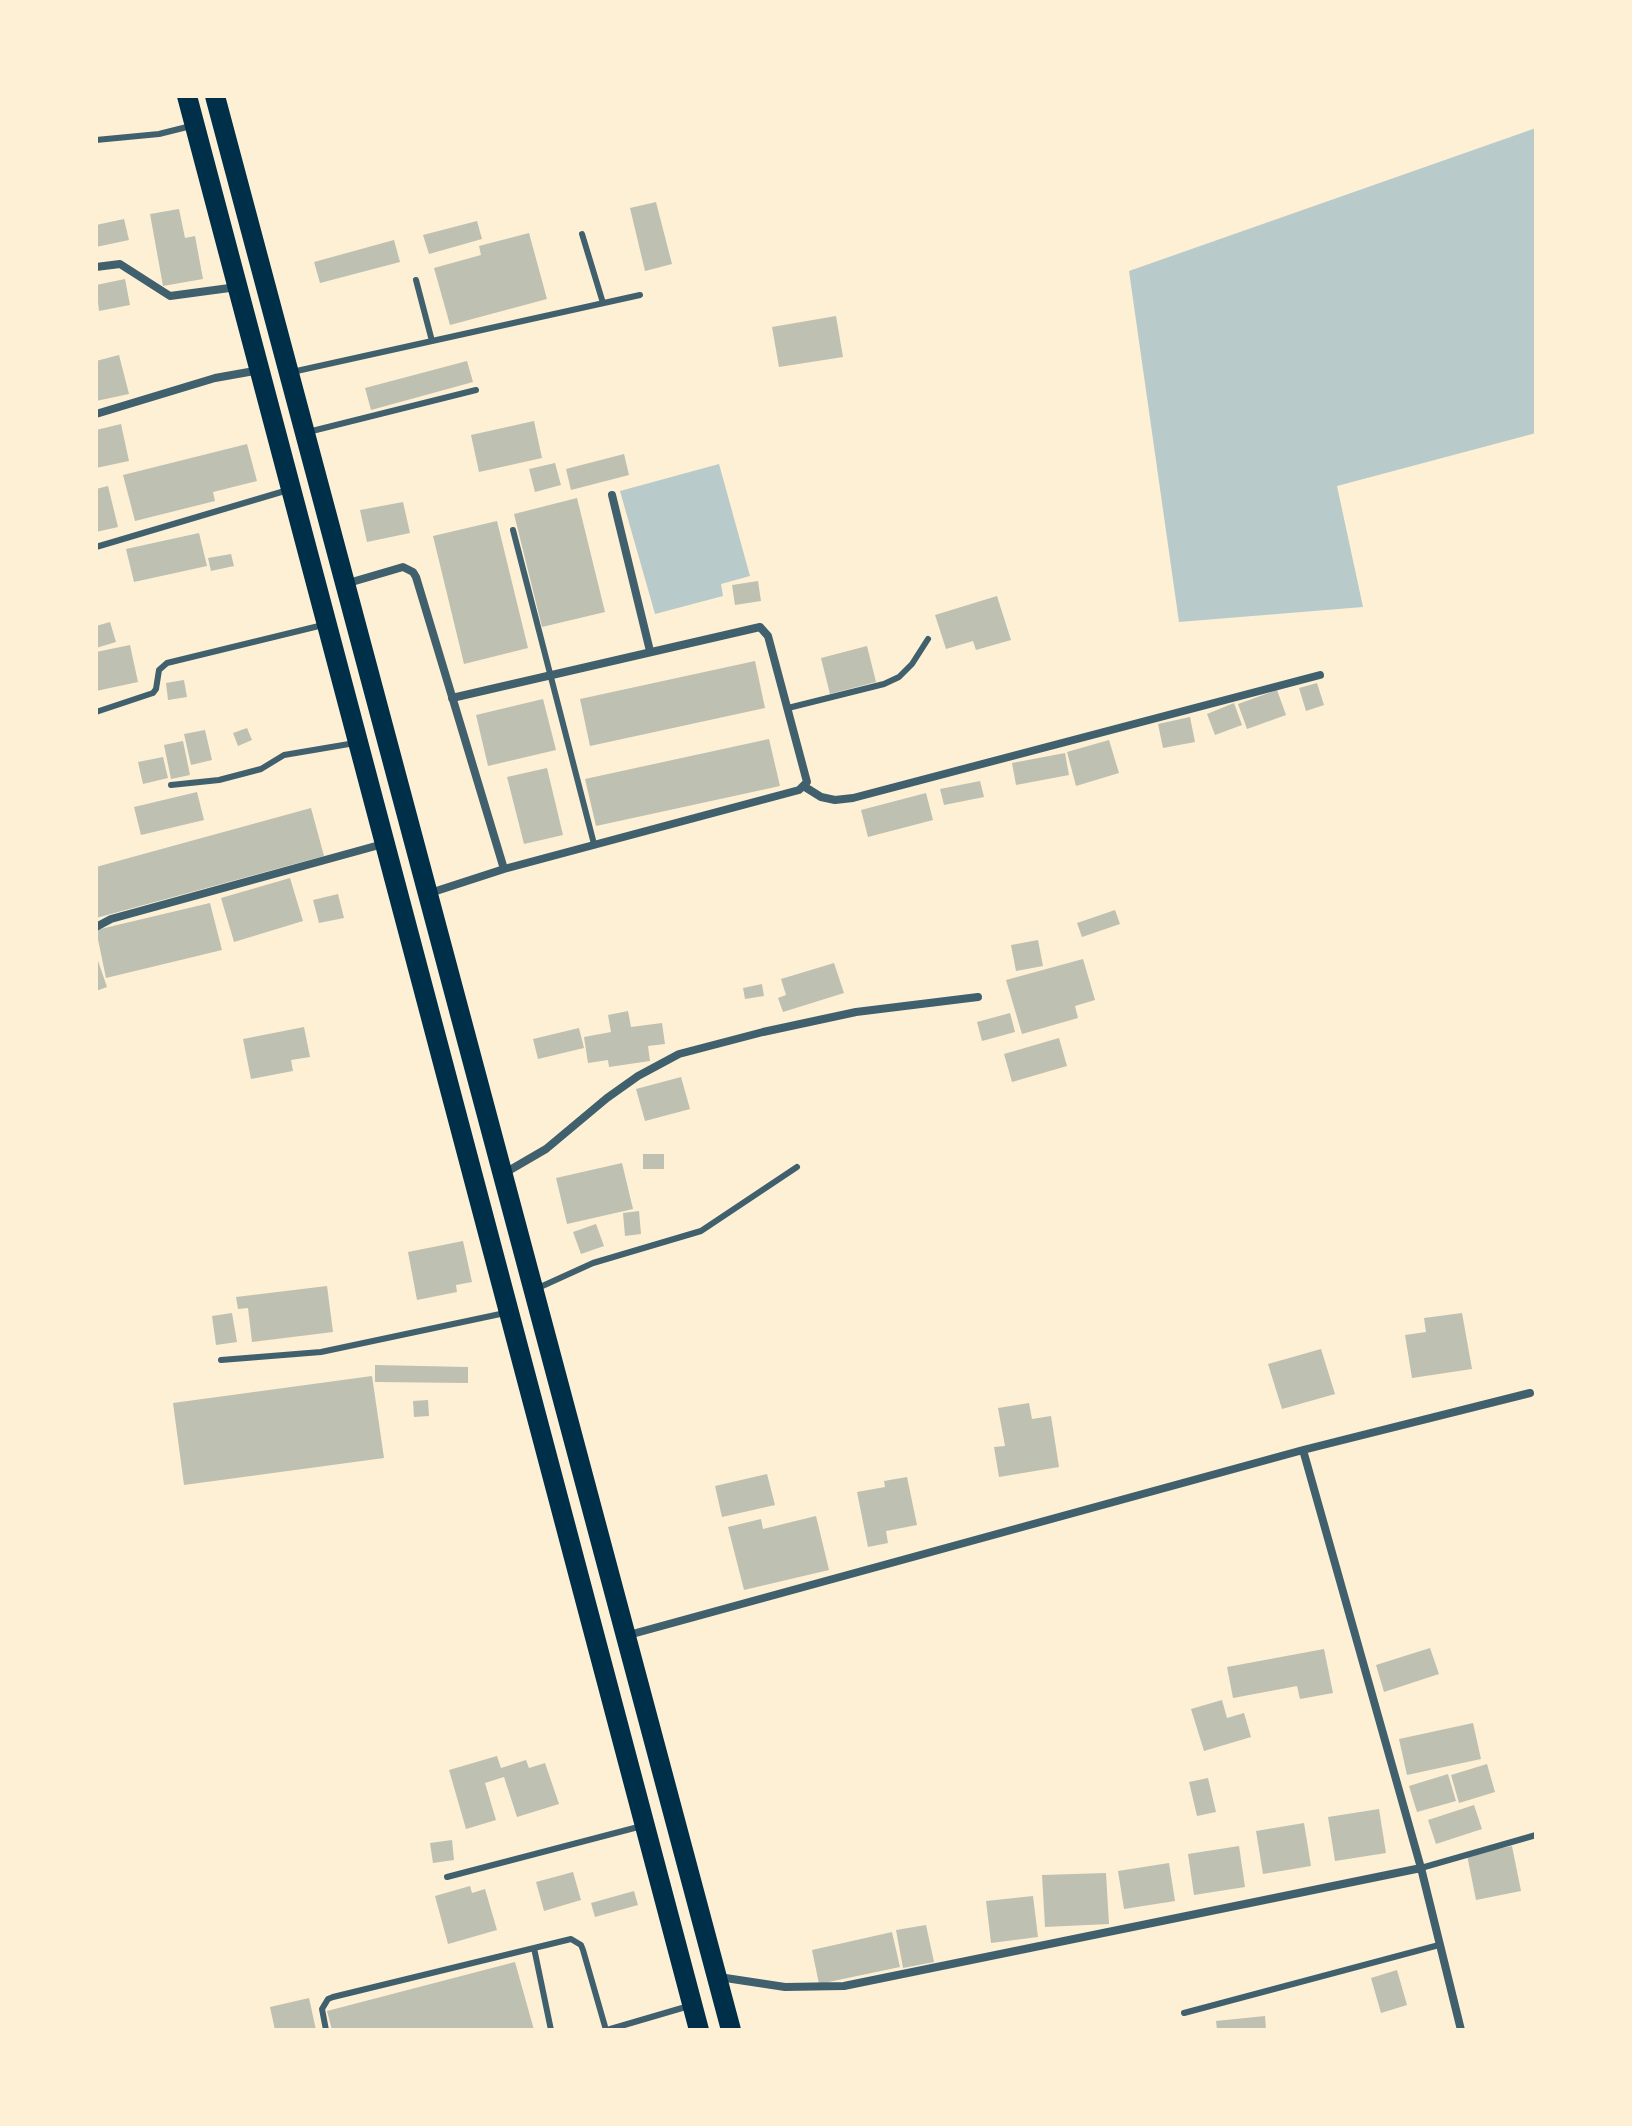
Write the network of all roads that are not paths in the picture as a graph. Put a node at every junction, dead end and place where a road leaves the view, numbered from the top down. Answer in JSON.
{"nodes":[{"id":1,"x":187,"y":96,"type":"edge"},
{"id":2,"x":215,"y":96,"type":"edge"},
{"id":3,"x":194,"y":125,"type":"junction"},
{"id":4,"x":96,"y":140,"type":"edge"},
{"id":5,"x":582,"y":234,"type":"dead end"},
{"id":6,"x":96,"y":267,"type":"edge"},
{"id":7,"x":416,"y":280,"type":"dead end"},
{"id":8,"x":238,"y":287,"type":"junction"},
{"id":9,"x":640,"y":295,"type":"dead end"},
{"id":10,"x":603,"y":303,"type":"junction"},
{"id":11,"x":432,"y":341,"type":"junction"},
{"id":12,"x":260,"y":369,"type":"junction"},
{"id":13,"x":289,"y":373,"type":"junction"},
{"id":14,"x":476,"y":390,"type":"dead end"},
{"id":15,"x":96,"y":414,"type":"edge"},
{"id":16,"x":305,"y":433,"type":"junction"},
{"id":17,"x":291,"y":488,"type":"junction"},
{"id":18,"x":612,"y":495,"type":"dead end"},
{"id":19,"x":513,"y":530,"type":"dead end"},
{"id":20,"x":96,"y":547,"type":"edge"},
{"id":21,"x":345,"y":584,"type":"junction"},
{"id":22,"x":327,"y":624,"type":"junction"},
{"id":23,"x":928,"y":639,"type":"dead end"},
{"id":24,"x":650,"y":651,"type":"junction"},
{"id":25,"x":552,"y":674,"type":"junction"},
{"id":26,"x":1320,"y":675,"type":"dead end"},
{"id":27,"x":452,"y":698,"type":"junction"},
{"id":28,"x":788,"y":708,"type":"junction"},
{"id":29,"x":96,"y":712,"type":"edge"},
{"id":30,"x":359,"y":743,"type":"junction"},
{"id":31,"x":171,"y":785,"type":"dead end"},
{"id":32,"x":805,"y":787,"type":"junction"},
{"id":33,"x":385,"y":843,"type":"junction"},
{"id":34,"x":594,"y":844,"type":"junction"},
{"id":35,"x":504,"y":869,"type":"junction"},
{"id":36,"x":427,"y":894,"type":"junction"},
{"id":37,"x":96,"y":927,"type":"edge"},
{"id":38,"x":978,"y":997,"type":"dead end"},
{"id":39,"x":797,"y":1167,"type":"dead end"},
{"id":40,"x":502,"y":1174,"type":"junction"},
{"id":41,"x":533,"y":1290,"type":"junction"},
{"id":42,"x":509,"y":1312,"type":"junction"},
{"id":43,"x":221,"y":1360,"type":"dead end"},
{"id":44,"x":1530,"y":1393,"type":"dead end"},
{"id":45,"x":1303,"y":1450,"type":"junction"},
{"id":46,"x":625,"y":1636,"type":"junction"},
{"id":47,"x":645,"y":1825,"type":"junction"},
{"id":48,"x":1536,"y":1835,"type":"edge"},
{"id":49,"x":1421,"y":1868,"type":"junction"},
{"id":50,"x":447,"y":1877,"type":"dead end"},
{"id":51,"x":1439,"y":1945,"type":"junction"},
{"id":52,"x":534,"y":1948,"type":"junction"},
{"id":53,"x":717,"y":1977,"type":"junction"},
{"id":54,"x":692,"y":2005,"type":"junction"},
{"id":55,"x":1184,"y":2013,"type":"dead end"},
{"id":56,"x":326,"y":2030,"type":"edge"},
{"id":57,"x":551,"y":2030,"type":"edge"},
{"id":58,"x":606,"y":2030,"type":"edge"},
{"id":59,"x":699,"y":2030,"type":"edge"},
{"id":60,"x":731,"y":2030,"type":"edge"},
{"id":61,"x":1461,"y":2030,"type":"edge"}],
"edges":[{"from":1,"to":3,"type":"highway"},
{"from":2,"to":13,"type":"highway"},
{"from":3,"to":4,"type":"lane"},
{"from":3,"to":8,"type":"highway"},
{"from":5,"to":10,"type":"lane"},
{"from":6,"to":8,"type":"street"},
{"from":7,"to":11,"type":"lane"},
{"from":8,"to":12,"type":"highway"},
{"from":9,"to":10,"type":"lane"},
{"from":10,"to":11,"type":"lane"},
{"from":11,"to":13,"type":"lane"},
{"from":12,"to":15,"type":"street"},
{"from":12,"to":17,"type":"highway"},
{"from":13,"to":16,"type":"highway"},
{"from":14,"to":16,"type":"lane"},
{"from":16,"to":21,"type":"highway"},
{"from":17,"to":20,"type":"lane"},
{"from":17,"to":22,"type":"highway"},
{"from":18,"to":24,"type":"street"},
{"from":19,"to":25,"type":"lane"},
{"from":21,"to":27,"type":"street"},
{"from":21,"to":36,"type":"highway"},
{"from":22,"to":29,"type":"lane"},
{"from":22,"to":30,"type":"highway"},
{"from":23,"to":28,"type":"lane"},
{"from":24,"to":25,"type":"street"},
{"from":24,"to":28,"type":"street"},
{"from":25,"to":27,"type":"street"},
{"from":25,"to":34,"type":"lane"},
{"from":26,"to":32,"type":"street"},
{"from":27,"to":35,"type":"street"},
{"from":28,"to":32,"type":"street"},
{"from":30,"to":31,"type":"lane"},
{"from":30,"to":33,"type":"highway"},
{"from":32,"to":34,"type":"street"},
{"from":33,"to":37,"type":"street"},
{"from":33,"to":42,"type":"highway"},
{"from":34,"to":35,"type":"street"},
{"from":35,"to":36,"type":"street"},
{"from":36,"to":40,"type":"highway"},
{"from":38,"to":40,"type":"street"},
{"from":39,"to":41,"type":"lane"},
{"from":40,"to":41,"type":"highway"},
{"from":41,"to":46,"type":"highway"},
{"from":42,"to":43,"type":"lane"},
{"from":42,"to":47,"type":"highway"},
{"from":44,"to":45,"type":"street"},
{"from":45,"to":46,"type":"street"},
{"from":45,"to":49,"type":"street"},
{"from":46,"to":53,"type":"highway"},
{"from":47,"to":50,"type":"lane"},
{"from":47,"to":54,"type":"highway"},
{"from":48,"to":49,"type":"lane"},
{"from":49,"to":51,"type":"street"},
{"from":49,"to":53,"type":"street"},
{"from":51,"to":55,"type":"lane"},
{"from":51,"to":61,"type":"street"},
{"from":52,"to":56,"type":"lane"},
{"from":52,"to":57,"type":"lane"},
{"from":52,"to":58,"type":"lane"},
{"from":53,"to":60,"type":"highway"},
{"from":54,"to":58,"type":"lane"},
{"from":54,"to":59,"type":"highway"}]}
